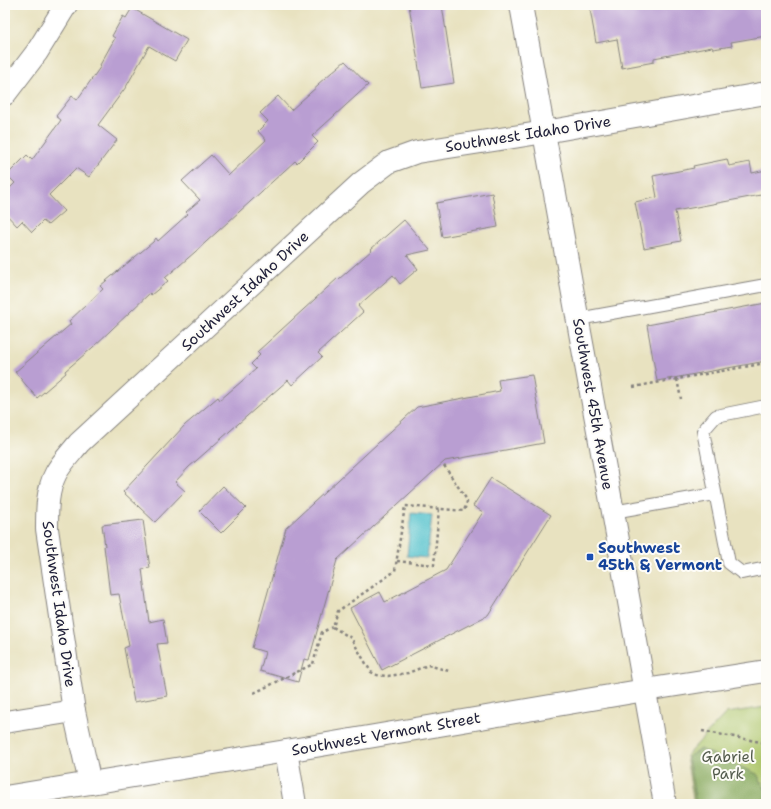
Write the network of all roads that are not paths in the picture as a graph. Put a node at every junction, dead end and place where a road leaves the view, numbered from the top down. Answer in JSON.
{"nodes":[{"id":1,"x":66,"y":5,"type":"edge"},
{"id":2,"x":522,"y":5,"type":"edge"},
{"id":3,"x":766,"y":93,"type":"edge"},
{"id":4,"x":5,"y":94,"type":"edge"},
{"id":5,"x":545,"y":132,"type":"junction"},
{"id":6,"x":766,"y":285,"type":"edge"},
{"id":7,"x":578,"y":319,"type":"junction"},
{"id":8,"x":766,"y":406,"type":"edge"},
{"id":9,"x":715,"y":494,"type":"junction"},
{"id":10,"x":613,"y":512,"type":"junction"},
{"id":11,"x":766,"y":568,"type":"edge"},
{"id":12,"x":766,"y":670,"type":"edge"},
{"id":13,"x":645,"y":690,"type":"junction"},
{"id":14,"x":74,"y":711,"type":"junction"},
{"id":15,"x":5,"y":722,"type":"edge"},
{"id":16,"x":286,"y":751,"type":"junction"},
{"id":17,"x":90,"y":783,"type":"junction"},
{"id":18,"x":5,"y":797,"type":"edge"},
{"id":19,"x":295,"y":804,"type":"edge"},
{"id":20,"x":665,"y":804,"type":"edge"}],
"edges":[{"from":1,"to":4,"type":"street"},
{"from":2,"to":5,"type":"street","name":"Southwest 45th Avenue"},
{"from":3,"to":5,"type":"street","name":"Southwest Idaho Drive"},
{"from":5,"to":7,"type":"street","name":"Southwest 45th Avenue"},
{"from":5,"to":14,"type":"street","name":"Southwest Idaho Drive"},
{"from":6,"to":7,"type":"lane"},
{"from":7,"to":10,"type":"street","name":"Southwest 45th Avenue"},
{"from":8,"to":9,"type":"lane"},
{"from":9,"to":10,"type":"lane"},
{"from":9,"to":11,"type":"lane"},
{"from":10,"to":13,"type":"street","name":"Southwest 45th Avenue"},
{"from":12,"to":13,"type":"street","name":"Southwest Vermont Street"},
{"from":13,"to":16,"type":"street","name":"Southwest Vermont Street"},
{"from":13,"to":20,"type":"street","name":"Southwest 45th Avenue"},
{"from":14,"to":15,"type":"street"},
{"from":14,"to":17,"type":"street","name":"Southwest Idaho Drive"},
{"from":16,"to":17,"type":"street","name":"Southwest Vermont Street"},
{"from":16,"to":19,"type":"street"},
{"from":17,"to":18,"type":"street","name":"Southwest Vermont Street"}]}
